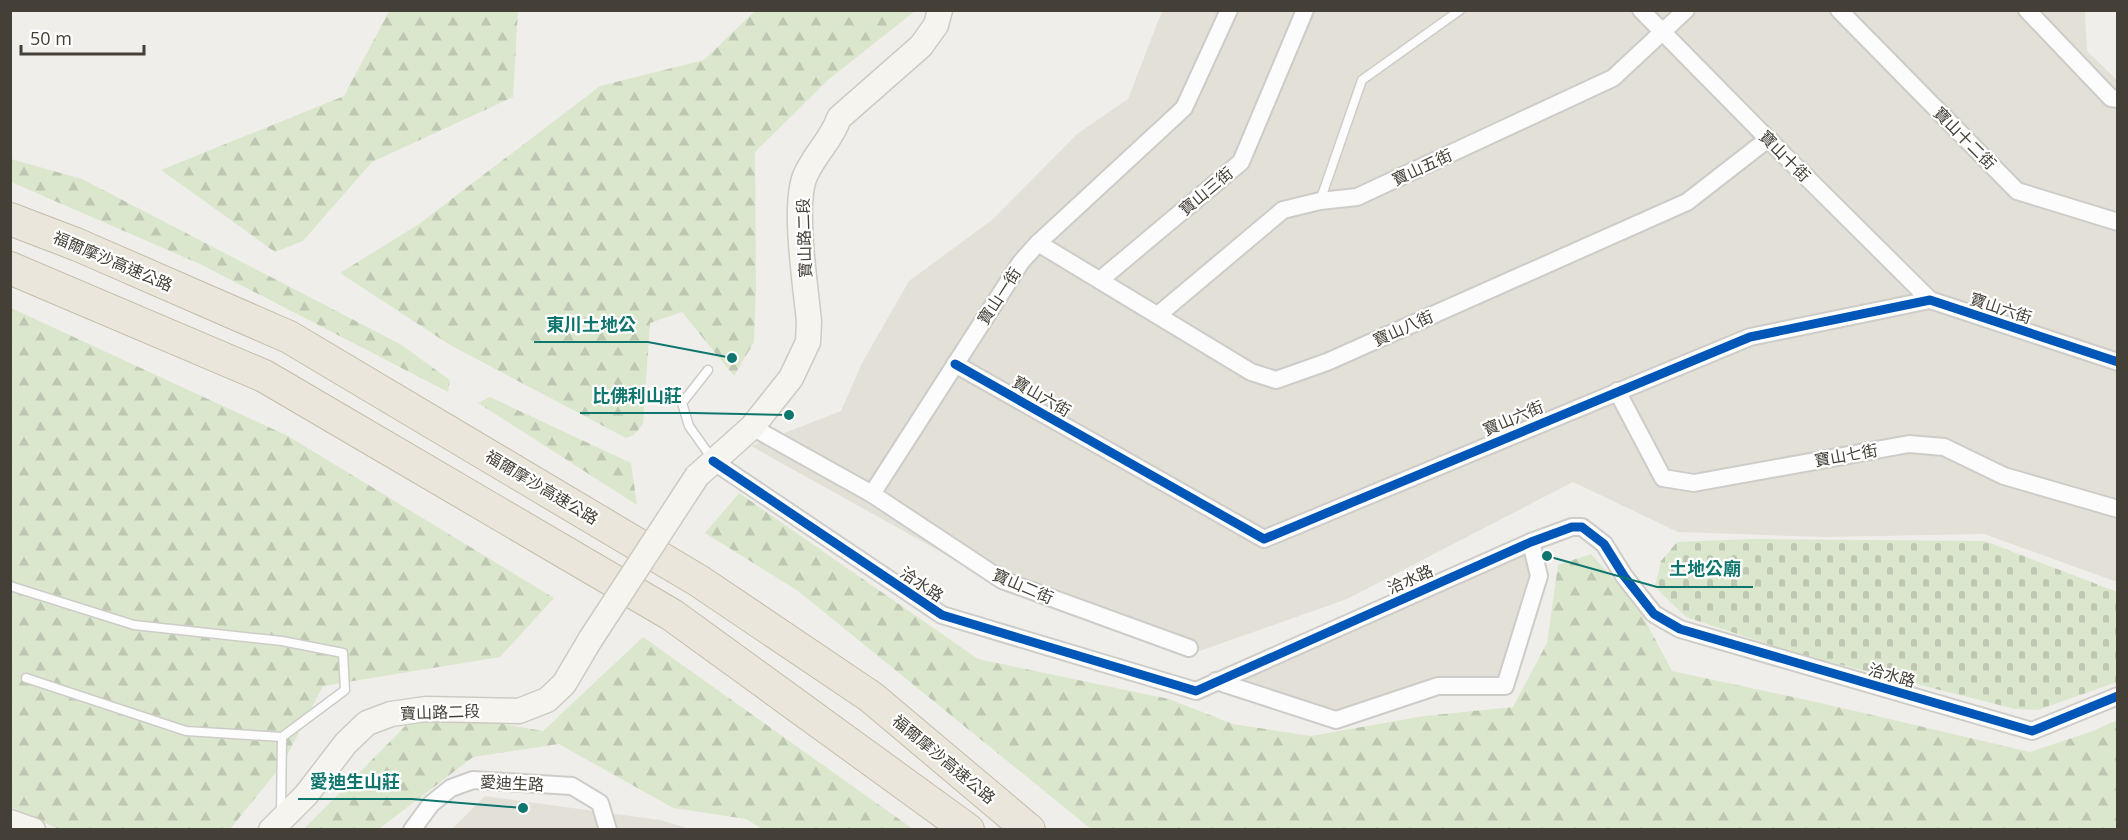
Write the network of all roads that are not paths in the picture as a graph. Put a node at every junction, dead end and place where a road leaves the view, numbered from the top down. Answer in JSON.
{"nodes":[{"id":1,"x":940,"y":10,"type":"edge"},
{"id":2,"x":1229,"y":10,"type":"edge"},
{"id":3,"x":1305,"y":10,"type":"edge"},
{"id":4,"x":1460,"y":10,"type":"edge"},
{"id":5,"x":1641,"y":10,"type":"edge"},
{"id":6,"x":1686,"y":10,"type":"edge"},
{"id":7,"x":1839,"y":10,"type":"edge"},
{"id":8,"x":2027,"y":10,"type":"edge"},
{"id":9,"x":1663,"y":32,"type":"junction"},
{"id":10,"x":2118,"y":99,"type":"edge"},
{"id":11,"x":1767,"y":139,"type":"junction"},
{"id":12,"x":1320,"y":201,"type":"junction"},
{"id":13,"x":10,"y":219,"type":"edge"},
{"id":14,"x":2118,"y":222,"type":"edge"},
{"id":15,"x":1038,"y":243,"type":"junction"},
{"id":16,"x":10,"y":268,"type":"edge"},
{"id":17,"x":1100,"y":280,"type":"junction"},
{"id":18,"x":1930,"y":300,"type":"junction"},
{"id":19,"x":1158,"y":315,"type":"junction"},
{"id":20,"x":2118,"y":362,"type":"edge"},
{"id":21,"x":955,"y":364,"type":"junction"},
{"id":22,"x":708,"y":370,"type":"dead end"},
{"id":23,"x":1617,"y":391,"type":"junction"},
{"id":24,"x":752,"y":427,"type":"junction"},
{"id":25,"x":705,"y":468,"type":"junction"},
{"id":26,"x":872,"y":494,"type":"junction"},
{"id":27,"x":2118,"y":509,"type":"edge"},
{"id":28,"x":1532,"y":542,"type":"junction"},
{"id":29,"x":10,"y":586,"type":"edge"},
{"id":30,"x":1189,"y":648,"type":"dead end"},
{"id":31,"x":26,"y":678,"type":"dead end"},
{"id":32,"x":1216,"y":681,"type":"junction"},
{"id":33,"x":2118,"y":696,"type":"edge"},
{"id":34,"x":282,"y":737,"type":"junction"},
{"id":35,"x":10,"y":822,"type":"edge"},
{"id":36,"x":276,"y":825,"type":"edge"},
{"id":37,"x":33,"y":830,"type":"edge"},
{"id":38,"x":411,"y":830,"type":"edge"},
{"id":39,"x":608,"y":830,"type":"edge"},
{"id":40,"x":968,"y":830,"type":"edge"},
{"id":41,"x":1029,"y":830,"type":"edge"}],
"edges":[{"from":1,"to":24,"type":"street","name":"寶山路二段"},
{"from":2,"to":15,"type":"street","name":"寶山一街"},
{"from":3,"to":17,"type":"street","name":"寶山三街"},
{"from":4,"to":12,"type":"lane"},
{"from":5,"to":9,"type":"street","name":"寶山十街"},
{"from":6,"to":9,"type":"street","name":"寶山五街"},
{"from":7,"to":14,"type":"street","name":"寶山十二街"},
{"from":8,"to":10,"type":"street"},
{"from":9,"to":11,"type":"street","name":"寶山十街"},
{"from":9,"to":12,"type":"street","name":"寶山五街"},
{"from":11,"to":18,"type":"street","name":"寶山十街"},
{"from":11,"to":19,"type":"street","name":"寶山八街"},
{"from":12,"to":19,"type":"street","name":"寶山五街"},
{"from":13,"to":41,"type":"highway","name":"福爾摩沙高速公路"},
{"from":15,"to":17,"type":"street","name":"寶山八街"},
{"from":15,"to":21,"type":"street","name":"寶山一街"},
{"from":16,"to":40,"type":"highway"},
{"from":17,"to":19,"type":"street","name":"寶山八街"},
{"from":18,"to":20,"type":"street","name":"寶山六街"},
{"from":18,"to":23,"type":"street","name":"寶山六街"},
{"from":21,"to":23,"type":"street","name":"寶山六街"},
{"from":21,"to":26,"type":"street","name":"寶山一街"},
{"from":22,"to":25,"type":"lane"},
{"from":23,"to":27,"type":"street","name":"寶山七街"},
{"from":24,"to":25,"type":"street","name":"寶山路二段"},
{"from":24,"to":26,"type":"street"},
{"from":25,"to":32,"type":"street","name":"洽水路"},
{"from":25,"to":36,"type":"street","name":"寶山路二段","bridge":true},
{"from":26,"to":30,"type":"street","name":"寶山二街"},
{"from":28,"to":32,"type":"street","name":"洽水路"},
{"from":28,"to":32,"type":"street"},
{"from":28,"to":33,"type":"street","name":"洽水路"},
{"from":29,"to":34,"type":"lane"},
{"from":31,"to":34,"type":"lane"},
{"from":34,"to":36,"type":"lane"},
{"from":35,"to":37,"type":"street"},
{"from":38,"to":39,"type":"street","name":"愛迪生路"}]}
